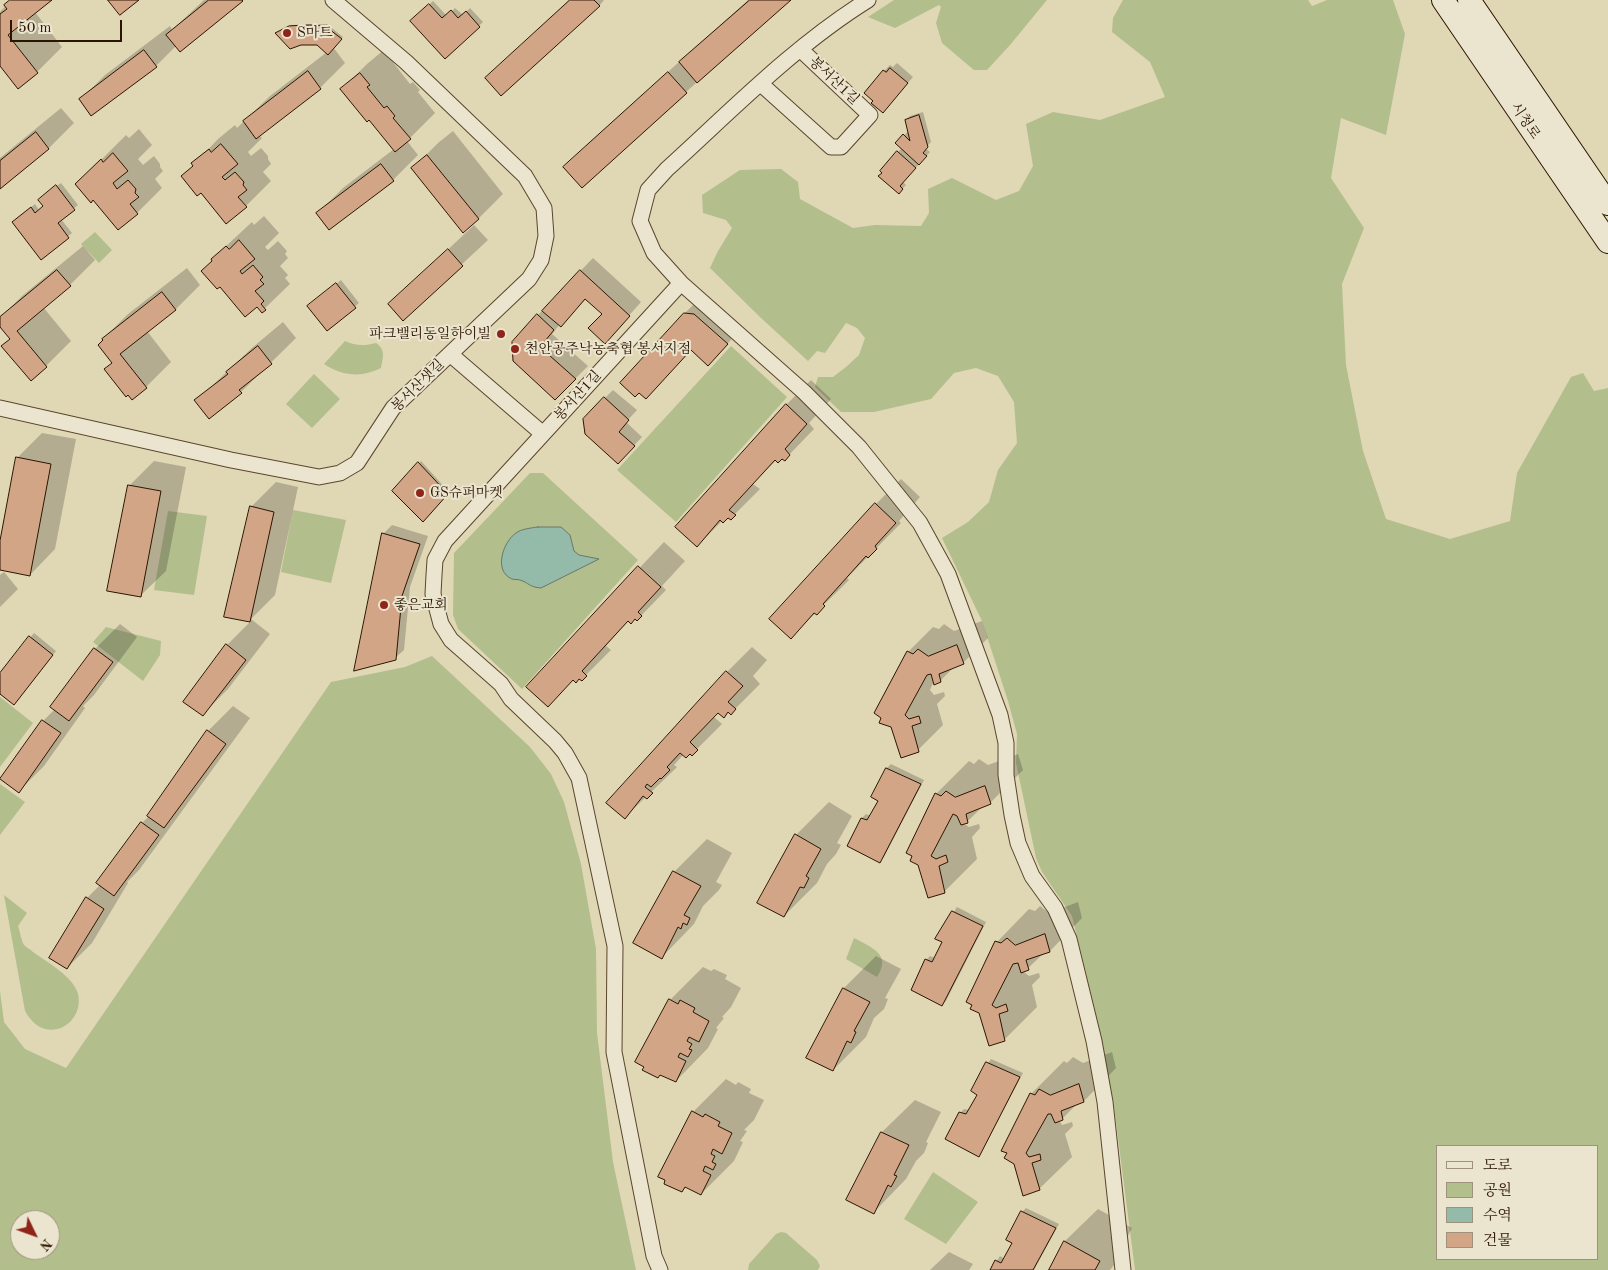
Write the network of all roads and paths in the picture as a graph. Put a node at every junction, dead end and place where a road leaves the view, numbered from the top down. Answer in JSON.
{"nodes":[{"id":1,"x":333,"y":0,"type":"edge"},
{"id":2,"x":868,"y":0,"type":"edge"},
{"id":3,"x":1443,"y":0,"type":"edge"},
{"id":4,"x":1470,"y":0,"type":"edge"},
{"id":5,"x":800,"y":49,"type":"junction"},
{"id":6,"x":761,"y":84,"type":"junction"},
{"id":7,"x":1608,"y":204,"type":"edge"},
{"id":8,"x":1608,"y":242,"type":"edge"},
{"id":9,"x":681,"y":283,"type":"junction"},
{"id":10,"x":450,"y":354,"type":"junction"},
{"id":11,"x":0,"y":408,"type":"edge"},
{"id":12,"x":543,"y":434,"type":"junction"},
{"id":13,"x":660,"y":1270,"type":"edge"},
{"id":14,"x":1123,"y":1270,"type":"edge"}],
"edges":[{"from":1,"to":10,"type":"street","name":"봉서산샛길"},
{"from":2,"to":5,"type":"street","name":"봉서산1길"},
{"from":3,"to":8,"type":"street","name":"시청로"},
{"from":4,"to":7,"type":"street","name":"시청로"},
{"from":5,"to":6,"type":"street","name":"봉서산1길"},
{"from":5,"to":6,"type":"street","name":"봉서산1길"},
{"from":6,"to":9,"type":"street","name":"봉서산1길"},
{"from":9,"to":12,"type":"street","name":"봉서산1길"},
{"from":9,"to":14,"type":"street"},
{"from":10,"to":11,"type":"street","name":"봉서산샛길"},
{"from":10,"to":12,"type":"street","name":"봉서산1길"},
{"from":12,"to":13,"type":"street"}]}
